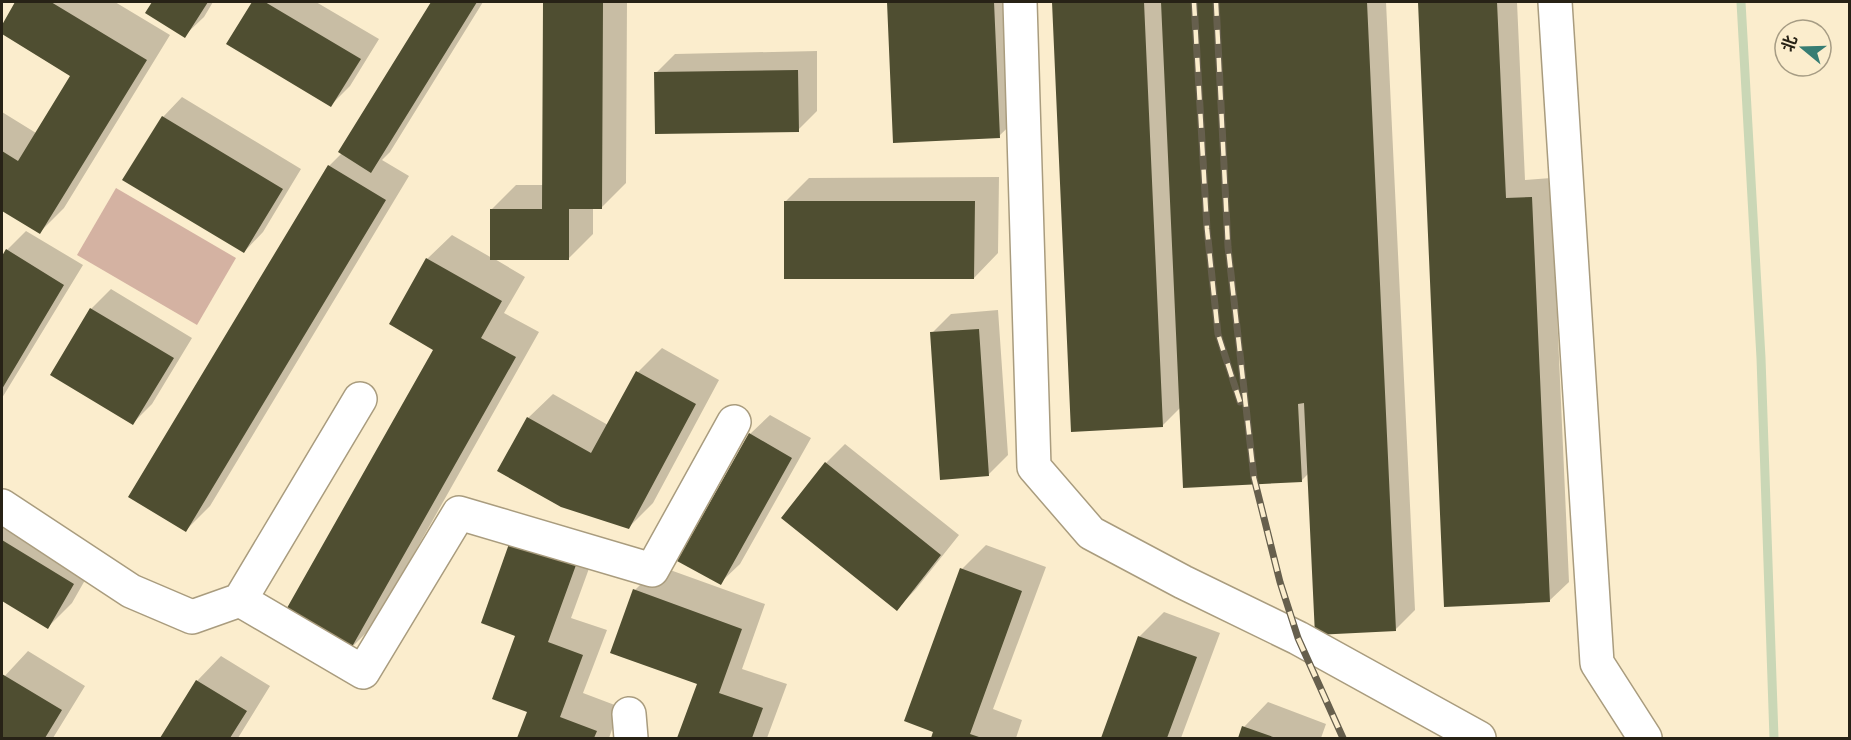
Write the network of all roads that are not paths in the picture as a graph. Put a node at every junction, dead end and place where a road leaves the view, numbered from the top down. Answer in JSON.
{"nodes":[{"id":1,"x":1020,"y":2,"type":"edge"},
{"id":2,"x":1555,"y":2,"type":"edge"},
{"id":3,"x":360,"y":399,"type":"dead end"},
{"id":4,"x":734,"y":422,"type":"dead end"},
{"id":5,"x":2,"y":506,"type":"edge"},
{"id":6,"x":240,"y":600,"type":"junction"},
{"id":7,"x":1479,"y":738,"type":"edge"},
{"id":8,"x":1645,"y":738,"type":"edge"}],
"edges":[{"from":1,"to":7,"type":"street"},
{"from":2,"to":8,"type":"street"},
{"from":3,"to":6,"type":"street"},
{"from":4,"to":6,"type":"street"},
{"from":5,"to":6,"type":"street"}]}
